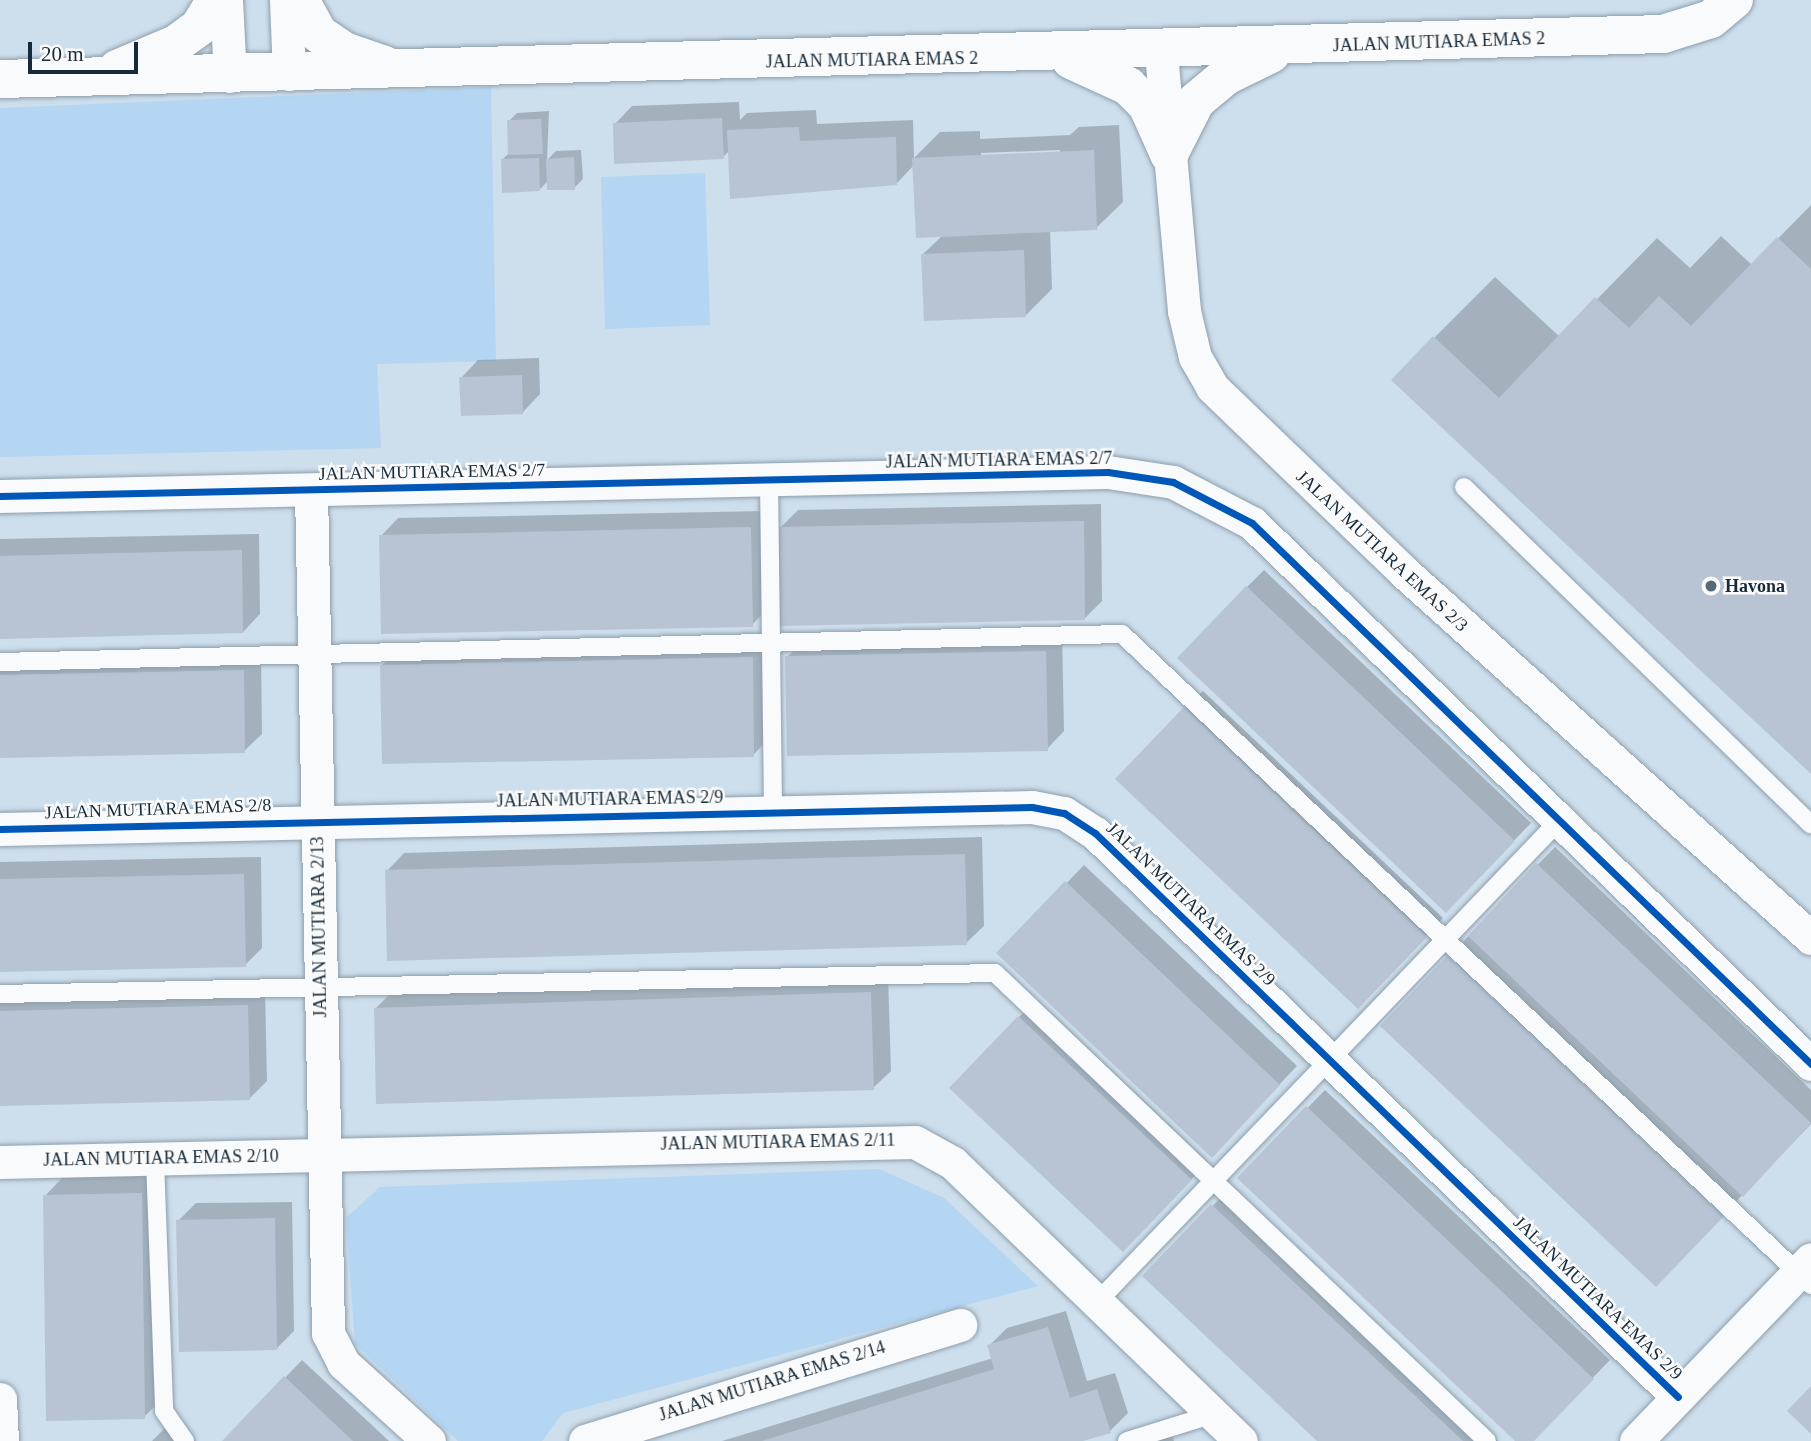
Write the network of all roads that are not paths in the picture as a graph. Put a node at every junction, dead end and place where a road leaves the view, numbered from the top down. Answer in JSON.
{"nodes":[{"id":1,"x":216,"y":0,"type":"edge"},
{"id":2,"x":226,"y":0,"type":"edge"},
{"id":3,"x":286,"y":0,"type":"edge"},
{"id":4,"x":300,"y":0,"type":"edge"},
{"id":5,"x":1734,"y":0,"type":"edge"},
{"id":6,"x":1289,"y":48,"type":"junction"},
{"id":7,"x":1161,"y":53,"type":"junction"},
{"id":8,"x":1056,"y":55,"type":"junction"},
{"id":9,"x":440,"y":71,"type":"junction"},
{"id":10,"x":289,"y":74,"type":"junction"},
{"id":11,"x":230,"y":76,"type":"junction"},
{"id":12,"x":60,"y":78,"type":"junction"},
{"id":13,"x":0,"y":79,"type":"edge"},
{"id":14,"x":1169,"y":154,"type":"junction"},
{"id":15,"x":769,"y":480,"type":"junction"},
{"id":16,"x":1464,"y":487,"type":"dead end"},
{"id":17,"x":311,"y":491,"type":"junction"},
{"id":18,"x":0,"y":496,"type":"edge"},
{"id":19,"x":768,"y":641,"type":"junction"},
{"id":20,"x":311,"y":650,"type":"junction"},
{"id":21,"x":0,"y":662,"type":"edge"},
{"id":22,"x":773,"y":811,"type":"junction"},
{"id":23,"x":317,"y":820,"type":"junction"},
{"id":24,"x":1556,"y":824,"type":"junction"},
{"id":25,"x":1811,"y":825,"type":"edge"},
{"id":26,"x":0,"y":829,"type":"edge"},
{"id":27,"x":1811,"y":937,"type":"edge"},
{"id":28,"x":1447,"y":938,"type":"junction"},
{"id":29,"x":320,"y":988,"type":"junction"},
{"id":30,"x":0,"y":994,"type":"edge"},
{"id":31,"x":1330,"y":1059,"type":"junction"},
{"id":32,"x":1811,"y":1064,"type":"edge"},
{"id":33,"x":322,"y":1154,"type":"junction"},
{"id":34,"x":155,"y":1160,"type":"junction"},
{"id":35,"x":0,"y":1162,"type":"edge"},
{"id":36,"x":1212,"y":1182,"type":"junction"},
{"id":37,"x":1807,"y":1273,"type":"edge"},
{"id":38,"x":1100,"y":1299,"type":"junction"},
{"id":39,"x":960,"y":1325,"type":"dead end"},
{"id":40,"x":1678,"y":1397,"type":"junction"},
{"id":41,"x":0,"y":1399,"type":"edge"},
{"id":42,"x":1217,"y":1413,"type":"junction"},
{"id":43,"x":2,"y":1441,"type":"edge"},
{"id":44,"x":186,"y":1441,"type":"edge"},
{"id":45,"x":429,"y":1441,"type":"edge"},
{"id":46,"x":585,"y":1441,"type":"edge"},
{"id":47,"x":1127,"y":1441,"type":"edge"},
{"id":48,"x":1241,"y":1441,"type":"edge"},
{"id":49,"x":1487,"y":1441,"type":"edge"},
{"id":50,"x":1636,"y":1441,"type":"edge"}],
"edges":[{"from":1,"to":12,"type":"street"},
{"from":2,"to":11,"type":"street"},
{"from":3,"to":10,"type":"street"},
{"from":4,"to":9,"type":"street"},
{"from":5,"to":6,"type":"street","name":"JALAN MUTIARA EMAS 2"},
{"from":6,"to":7,"type":"street","name":"JALAN MUTIARA EMAS 2"},
{"from":6,"to":14,"type":"street"},
{"from":7,"to":8,"type":"street","name":"JALAN MUTIARA EMAS 2"},
{"from":7,"to":14,"type":"street","name":"JALAN MUTIARA EMAS 2/3"},
{"from":8,"to":9,"type":"street","name":"JALAN MUTIARA EMAS 2"},
{"from":8,"to":14,"type":"street"},
{"from":9,"to":10,"type":"street","name":"JALAN MUTIARA EMAS 2"},
{"from":10,"to":11,"type":"street","name":"JALAN MUTIARA EMAS 2"},
{"from":11,"to":12,"type":"street","name":"JALAN MUTIARA EMAS 2"},
{"from":12,"to":13,"type":"street","name":"JALAN MUTIARA EMAS 2"},
{"from":14,"to":27,"type":"street","name":"JALAN MUTIARA EMAS 2/3"},
{"from":15,"to":17,"type":"street","name":"JALAN MUTIARA EMAS 2/7"},
{"from":15,"to":19,"type":"lane"},
{"from":15,"to":24,"type":"street","name":"JALAN MUTIARA EMAS 2/7"},
{"from":16,"to":25,"type":"lane"},
{"from":17,"to":18,"type":"street","name":"JALAN MUTIARA EMAS 2/7"},
{"from":17,"to":20,"type":"street","name":"JALAN MUTIARA 2/13"},
{"from":19,"to":20,"type":"lane"},
{"from":19,"to":22,"type":"lane"},
{"from":19,"to":28,"type":"lane"},
{"from":20,"to":21,"type":"lane"},
{"from":20,"to":23,"type":"street","name":"JALAN MUTIARA 2/13"},
{"from":22,"to":23,"type":"street","name":"JALAN MUTIARA EMAS 2/9"},
{"from":22,"to":31,"type":"street","name":"JALAN MUTIARA EMAS 2/9"},
{"from":23,"to":26,"type":"street","name":"JALAN MUTIARA EMAS 2/8"},
{"from":23,"to":29,"type":"street","name":"JALAN MUTIARA 2/13"},
{"from":24,"to":28,"type":"lane"},
{"from":24,"to":32,"type":"street","name":"JALAN MUTIARA EMAS 2/7"},
{"from":28,"to":31,"type":"lane"},
{"from":28,"to":37,"type":"lane"},
{"from":29,"to":30,"type":"lane"},
{"from":29,"to":33,"type":"street","name":"JALAN MUTIARA 2/13"},
{"from":29,"to":36,"type":"lane"},
{"from":31,"to":36,"type":"lane"},
{"from":31,"to":40,"type":"street","name":"JALAN MUTIARA EMAS 2/9"},
{"from":33,"to":34,"type":"street","name":"JALAN MUTIARA EMAS 2/10"},
{"from":33,"to":38,"type":"street","name":"JALAN MUTIARA EMAS 2/11"},
{"from":33,"to":45,"type":"street","name":"JALAN MUTIARA 2/13"},
{"from":34,"to":35,"type":"street","name":"JALAN MUTIARA EMAS 2/10"},
{"from":34,"to":44,"type":"lane"},
{"from":36,"to":38,"type":"lane"},
{"from":36,"to":49,"type":"lane"},
{"from":37,"to":40,"type":"street"},
{"from":38,"to":42,"type":"street","name":"JALAN MUTIARA EMAS 2/11"},
{"from":39,"to":46,"type":"street","name":"JALAN MUTIARA EMAS 2/14"},
{"from":40,"to":50,"type":"street"},
{"from":41,"to":43,"type":"street"},
{"from":42,"to":47,"type":"lane"},
{"from":42,"to":48,"type":"street","name":"JALAN MUTIARA EMAS 2/11"}]}
